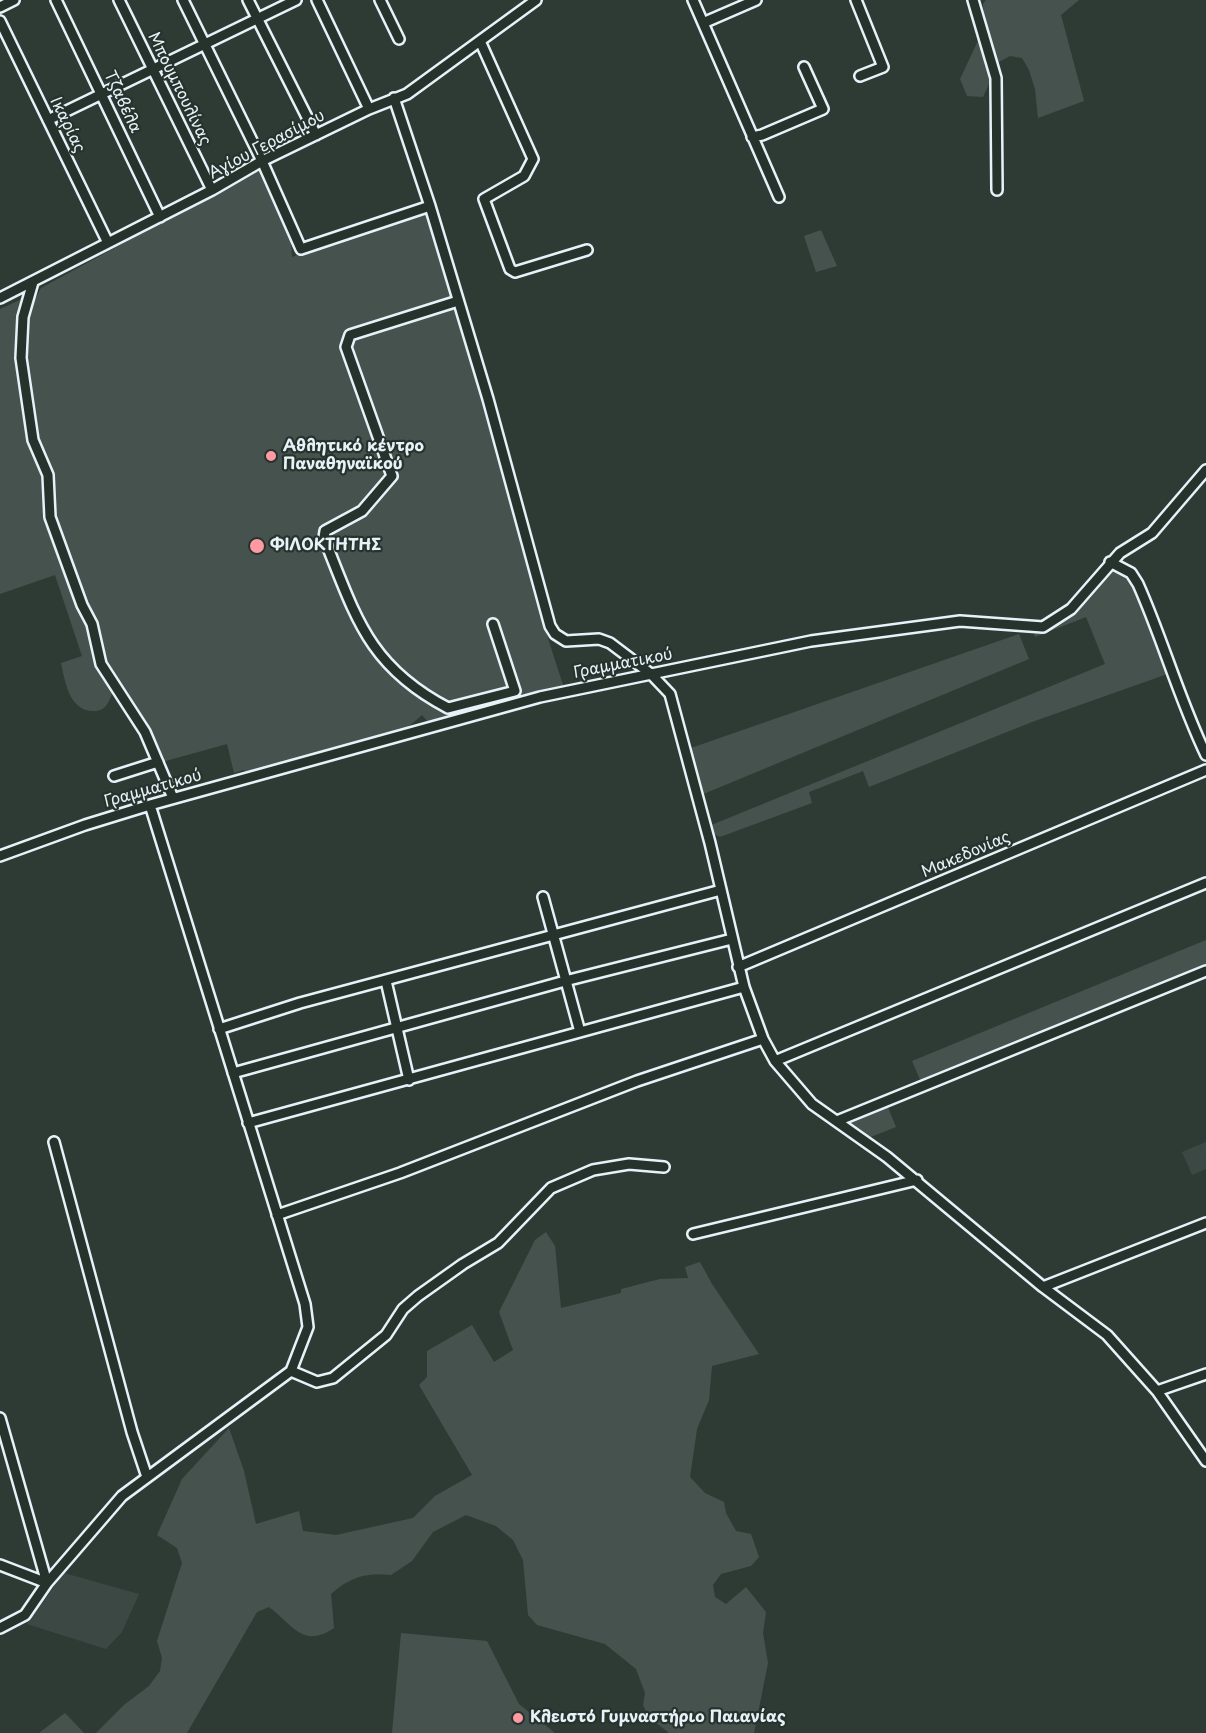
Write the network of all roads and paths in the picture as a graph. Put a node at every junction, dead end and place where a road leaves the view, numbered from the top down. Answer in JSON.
{"nodes":[{"id":1,"x":14,"y":0,"type":"edge"},
{"id":2,"x":57,"y":0,"type":"edge"},
{"id":3,"x":119,"y":0,"type":"edge"},
{"id":4,"x":183,"y":0,"type":"edge"},
{"id":5,"x":248,"y":0,"type":"edge"},
{"id":6,"x":296,"y":0,"type":"edge"},
{"id":7,"x":317,"y":0,"type":"edge"},
{"id":8,"x":380,"y":0,"type":"edge"},
{"id":9,"x":693,"y":0,"type":"edge"},
{"id":10,"x":756,"y":0,"type":"edge"},
{"id":11,"x":856,"y":0,"type":"edge"},
{"id":12,"x":973,"y":0,"type":"edge"},
{"id":13,"x":532,"y":1,"type":"edge"},
{"id":14,"x":0,"y":7,"type":"edge"},
{"id":15,"x":257,"y":18,"type":"junction"},
{"id":16,"x":0,"y":21,"type":"edge"},
{"id":17,"x":703,"y":24,"type":"junction"},
{"id":18,"x":399,"y":39,"type":"dead end"},
{"id":19,"x":480,"y":41,"type":"junction"},
{"id":20,"x":204,"y":44,"type":"junction"},
{"id":21,"x":804,"y":67,"type":"dead end"},
{"id":22,"x":153,"y":69,"type":"junction"},
{"id":23,"x":860,"y":76,"type":"dead end"},
{"id":24,"x":102,"y":94,"type":"junction"},
{"id":25,"x":394,"y":98,"type":"junction"},
{"id":26,"x":369,"y":109,"type":"junction"},
{"id":27,"x":48,"y":120,"type":"junction"},
{"id":28,"x":316,"y":135,"type":"junction"},
{"id":29,"x":752,"y":136,"type":"junction"},
{"id":30,"x":262,"y":161,"type":"junction"},
{"id":31,"x":212,"y":190,"type":"junction"},
{"id":32,"x":997,"y":190,"type":"dead end"},
{"id":33,"x":779,"y":197,"type":"dead end"},
{"id":34,"x":430,"y":206,"type":"junction"},
{"id":35,"x":160,"y":217,"type":"junction"},
{"id":36,"x":108,"y":243,"type":"junction"},
{"id":37,"x":587,"y":250,"type":"dead end"},
{"id":38,"x":33,"y":282,"type":"junction"},
{"id":39,"x":0,"y":298,"type":"edge"},
{"id":40,"x":458,"y":301,"type":"junction"},
{"id":41,"x":1206,"y":470,"type":"edge"},
{"id":42,"x":1110,"y":562,"type":"junction"},
{"id":43,"x":493,"y":624,"type":"dead end"},
{"id":44,"x":651,"y":674,"type":"junction"},
{"id":45,"x":1206,"y":755,"type":"edge"},
{"id":46,"x":158,"y":762,"type":"junction"},
{"id":47,"x":1206,"y":770,"type":"edge"},
{"id":48,"x":114,"y":776,"type":"dead end"},
{"id":49,"x":173,"y":798,"type":"junction"},
{"id":50,"x":150,"y":805,"type":"junction"},
{"id":51,"x":0,"y":856,"type":"edge"},
{"id":52,"x":1206,"y":883,"type":"edge"},
{"id":53,"x":721,"y":890,"type":"junction"},
{"id":54,"x":543,"y":897,"type":"dead end"},
{"id":55,"x":554,"y":933,"type":"junction"},
{"id":56,"x":732,"y":939,"type":"junction"},
{"id":57,"x":738,"y":967,"type":"junction"},
{"id":58,"x":1206,"y":971,"type":"edge"},
{"id":59,"x":386,"y":981,"type":"junction"},
{"id":60,"x":566,"y":981,"type":"junction"},
{"id":61,"x":744,"y":987,"type":"junction"},
{"id":62,"x":219,"y":1029,"type":"junction"},
{"id":63,"x":397,"y":1030,"type":"junction"},
{"id":64,"x":580,"y":1032,"type":"junction"},
{"id":65,"x":763,"y":1039,"type":"junction"},
{"id":66,"x":775,"y":1061,"type":"junction"},
{"id":67,"x":233,"y":1073,"type":"junction"},
{"id":68,"x":409,"y":1080,"type":"junction"},
{"id":69,"x":837,"y":1121,"type":"junction"},
{"id":70,"x":248,"y":1123,"type":"junction"},
{"id":71,"x":54,"y":1142,"type":"dead end"},
{"id":72,"x":664,"y":1167,"type":"dead end"},
{"id":73,"x":916,"y":1180,"type":"junction"},
{"id":74,"x":277,"y":1215,"type":"junction"},
{"id":75,"x":1206,"y":1223,"type":"edge"},
{"id":76,"x":693,"y":1234,"type":"dead end"},
{"id":77,"x":1043,"y":1287,"type":"junction"},
{"id":78,"x":291,"y":1371,"type":"junction"},
{"id":79,"x":1206,"y":1374,"type":"edge"},
{"id":80,"x":1157,"y":1391,"type":"junction"},
{"id":81,"x":0,"y":1418,"type":"edge"},
{"id":82,"x":1201,"y":1445,"type":"edge"},
{"id":83,"x":1206,"y":1461,"type":"edge"},
{"id":84,"x":147,"y":1477,"type":"junction"},
{"id":85,"x":0,"y":1565,"type":"edge"},
{"id":86,"x":47,"y":1583,"type":"junction"},
{"id":87,"x":0,"y":1628,"type":"edge"}],
"edges":[{"from":1,"to":14,"type":"street"},
{"from":2,"to":24,"type":"street","name":"Τζαβέλα"},
{"from":3,"to":22,"type":"street","name":"Μπουμπουλίνας"},
{"from":4,"to":20,"type":"street"},
{"from":5,"to":15,"type":"street"},
{"from":6,"to":15,"type":"street"},
{"from":7,"to":26,"type":"street"},
{"from":8,"to":18,"type":"street"},
{"from":9,"to":17,"type":"street"},
{"from":10,"to":17,"type":"street"},
{"from":11,"to":23,"type":"street"},
{"from":12,"to":32,"type":"street"},
{"from":13,"to":19,"type":"street","name":"Αγίου Γερασίμου"},
{"from":15,"to":20,"type":"street"},
{"from":15,"to":28,"type":"street"},
{"from":16,"to":27,"type":"street","name":"Ικαρίας"},
{"from":17,"to":29,"type":"street"},
{"from":19,"to":25,"type":"street","name":"Αγίου Γερασίμου"},
{"from":19,"to":37,"type":"street"},
{"from":20,"to":22,"type":"street"},
{"from":20,"to":30,"type":"street"},
{"from":21,"to":29,"type":"street"},
{"from":22,"to":24,"type":"street"},
{"from":22,"to":31,"type":"street","name":"Μπουμπουλίνας"},
{"from":24,"to":27,"type":"street"},
{"from":24,"to":35,"type":"street","name":"Τζαβέλα"},
{"from":25,"to":26,"type":"street","name":"Αγίου Γερασίμου"},
{"from":25,"to":34,"type":"street"},
{"from":26,"to":28,"type":"street","name":"Αγίου Γερασίμου"},
{"from":27,"to":36,"type":"street","name":"Ικαρίας"},
{"from":28,"to":30,"type":"street","name":"Αγίου Γερασίμου"},
{"from":29,"to":33,"type":"street"},
{"from":30,"to":31,"type":"street","name":"Αγίου Γερασίμου"},
{"from":30,"to":34,"type":"street"},
{"from":31,"to":35,"type":"street","name":"Αγίου Γερασίμου"},
{"from":34,"to":40,"type":"street"},
{"from":35,"to":36,"type":"street","name":"Αγίου Γερασίμου"},
{"from":36,"to":38,"type":"street","name":"Αγίου Γερασίμου"},
{"from":38,"to":39,"type":"street","name":"Αγίου Γερασίμου"},
{"from":38,"to":46,"type":"street"},
{"from":40,"to":43,"type":"street"},
{"from":40,"to":44,"type":"street"},
{"from":41,"to":42,"type":"street","name":"Γραμματικού"},
{"from":42,"to":44,"type":"street","name":"Γραμματικού"},
{"from":42,"to":45,"type":"street"},
{"from":44,"to":49,"type":"street","name":"Γραμματικού"},
{"from":44,"to":53,"type":"street"},
{"from":46,"to":48,"type":"street"},
{"from":46,"to":49,"type":"street"},
{"from":47,"to":57,"type":"street","name":"Μακεδονίας"},
{"from":49,"to":50,"type":"street","name":"Γραμματικού"},
{"from":50,"to":51,"type":"street","name":"Γραμματικού"},
{"from":50,"to":62,"type":"street"},
{"from":52,"to":66,"type":"street"},
{"from":53,"to":55,"type":"street"},
{"from":53,"to":56,"type":"street"},
{"from":54,"to":55,"type":"street"},
{"from":55,"to":59,"type":"street"},
{"from":55,"to":60,"type":"street"},
{"from":56,"to":57,"type":"street"},
{"from":56,"to":60,"type":"street"},
{"from":57,"to":61,"type":"street"},
{"from":58,"to":69,"type":"street"},
{"from":59,"to":62,"type":"street"},
{"from":59,"to":63,"type":"street"},
{"from":60,"to":63,"type":"street"},
{"from":60,"to":64,"type":"street"},
{"from":61,"to":64,"type":"street"},
{"from":61,"to":65,"type":"street"},
{"from":62,"to":67,"type":"street"},
{"from":63,"to":67,"type":"street"},
{"from":63,"to":68,"type":"street"},
{"from":64,"to":68,"type":"street"},
{"from":65,"to":66,"type":"street"},
{"from":65,"to":74,"type":"street"},
{"from":66,"to":69,"type":"street"},
{"from":67,"to":70,"type":"street"},
{"from":68,"to":70,"type":"street"},
{"from":69,"to":73,"type":"street"},
{"from":70,"to":74,"type":"street"},
{"from":71,"to":84,"type":"street"},
{"from":72,"to":78,"type":"street"},
{"from":73,"to":76,"type":"street"},
{"from":73,"to":77,"type":"street"},
{"from":74,"to":78,"type":"street"},
{"from":75,"to":77,"type":"street"},
{"from":77,"to":80,"type":"street"},
{"from":78,"to":84,"type":"street"},
{"from":79,"to":80,"type":"street"},
{"from":80,"to":82,"type":"street"},
{"from":81,"to":86,"type":"street"},
{"from":82,"to":83,"type":"street"},
{"from":84,"to":86,"type":"street"},
{"from":85,"to":86,"type":"street"},
{"from":86,"to":87,"type":"street"}]}
